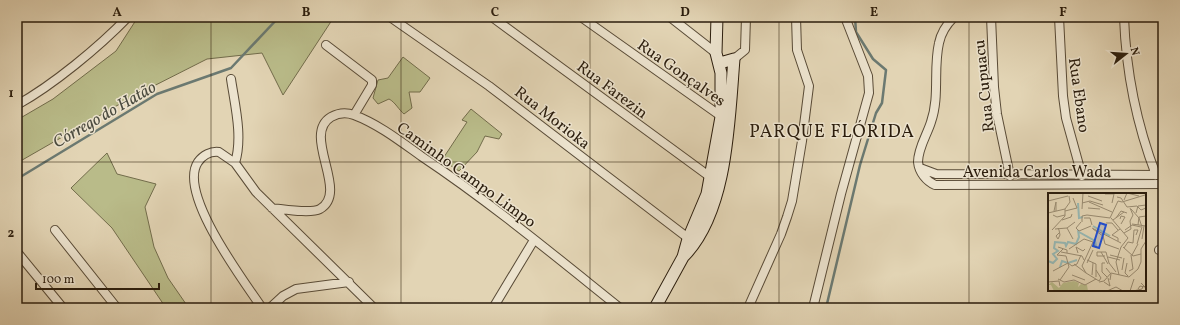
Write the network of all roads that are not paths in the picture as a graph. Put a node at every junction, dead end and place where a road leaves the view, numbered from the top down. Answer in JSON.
{"nodes":[{"id":1,"x":128,"y":17,"type":"edge"},
{"id":2,"x":390,"y":17,"type":"edge"},
{"id":3,"x":492,"y":17,"type":"edge"},
{"id":4,"x":580,"y":17,"type":"edge"},
{"id":5,"x":670,"y":17,"type":"edge"},
{"id":6,"x":717,"y":17,"type":"edge"},
{"id":7,"x":746,"y":17,"type":"edge"},
{"id":8,"x":796,"y":17,"type":"edge"},
{"id":9,"x":845,"y":17,"type":"edge"},
{"id":10,"x":954,"y":17,"type":"edge"},
{"id":11,"x":991,"y":17,"type":"edge"},
{"id":12,"x":1059,"y":17,"type":"edge"},
{"id":13,"x":1124,"y":17,"type":"edge"},
{"id":14,"x":326,"y":45,"type":"dead end"},
{"id":15,"x":718,"y":58,"type":"junction"},
{"id":16,"x":734,"y":59,"type":"junction"},
{"id":17,"x":231,"y":79,"type":"dead end"},
{"id":18,"x":17,"y":105,"type":"edge"},
{"id":19,"x":354,"y":115,"type":"junction"},
{"id":20,"x":725,"y":119,"type":"junction"},
{"id":21,"x":235,"y":163,"type":"junction"},
{"id":22,"x":920,"y":168,"type":"junction"},
{"id":23,"x":936,"y":174,"type":"junction"},
{"id":24,"x":1159,"y":175,"type":"edge"},
{"id":25,"x":1010,"y":176,"type":"junction"},
{"id":26,"x":1082,"y":176,"type":"junction"},
{"id":27,"x":715,"y":180,"type":"junction"},
{"id":28,"x":930,"y":183,"type":"junction"},
{"id":29,"x":1163,"y":184,"type":"edge"},
{"id":30,"x":272,"y":208,"type":"junction"},
{"id":31,"x":55,"y":230,"type":"dead end"},
{"id":32,"x":534,"y":240,"type":"junction"},
{"id":33,"x":692,"y":241,"type":"junction"},
{"id":34,"x":17,"y":252,"type":"edge"},
{"id":35,"x":349,"y":282,"type":"junction"},
{"id":36,"x":61,"y":307,"type":"edge"},
{"id":37,"x":118,"y":308,"type":"edge"},
{"id":38,"x":262,"y":308,"type":"edge"},
{"id":39,"x":270,"y":308,"type":"edge"},
{"id":40,"x":374,"y":308,"type":"edge"},
{"id":41,"x":493,"y":308,"type":"edge"},
{"id":42,"x":620,"y":308,"type":"edge"},
{"id":43,"x":655,"y":308,"type":"edge"},
{"id":44,"x":748,"y":308,"type":"edge"},
{"id":45,"x":813,"y":308,"type":"edge"}],
"edges":[{"from":1,"to":18,"type":"street"},
{"from":2,"to":33,"type":"street","name":"Rua Morioka"},
{"from":3,"to":27,"type":"street","name":"Rua Farezin"},
{"from":4,"to":20,"type":"street","name":"Rua Gonçalves"},
{"from":5,"to":15,"type":"street"},
{"from":6,"to":15,"type":"street"},
{"from":7,"to":16,"type":"street"},
{"from":8,"to":44,"type":"street"},
{"from":9,"to":45,"type":"street"},
{"from":10,"to":22,"type":"street"},
{"from":11,"to":25,"type":"street","name":"Rua Cupuacu"},
{"from":12,"to":26,"type":"street","name":"Rua Ebano"},
{"from":13,"to":24,"type":"street"},
{"from":14,"to":19,"type":"street"},
{"from":15,"to":16,"type":"street"},
{"from":15,"to":20,"type":"street"},
{"from":16,"to":20,"type":"street"},
{"from":17,"to":21,"type":"street"},
{"from":19,"to":30,"type":"street"},
{"from":19,"to":32,"type":"street","name":"Caminho Campo Limpo"},
{"from":20,"to":27,"type":"street"},
{"from":21,"to":30,"type":"street"},
{"from":21,"to":38,"type":"street"},
{"from":22,"to":23,"type":"street","name":"Avenida Carlos Wada"},
{"from":22,"to":28,"type":"street"},
{"from":23,"to":25,"type":"street","name":"Avenida Carlos Wada"},
{"from":23,"to":28,"type":"street"},
{"from":24,"to":26,"type":"street","name":"Avenida Carlos Wada"},
{"from":25,"to":26,"type":"street","name":"Avenida Carlos Wada"},
{"from":27,"to":33,"type":"street"},
{"from":28,"to":29,"type":"street","name":"Avenida Carlos Wada"},
{"from":30,"to":35,"type":"street"},
{"from":31,"to":37,"type":"street"},
{"from":32,"to":41,"type":"street"},
{"from":32,"to":42,"type":"street","name":"Caminho Campo Limpo"},
{"from":33,"to":43,"type":"street"},
{"from":34,"to":36,"type":"street"},
{"from":35,"to":39,"type":"street"},
{"from":35,"to":40,"type":"street"}]}
